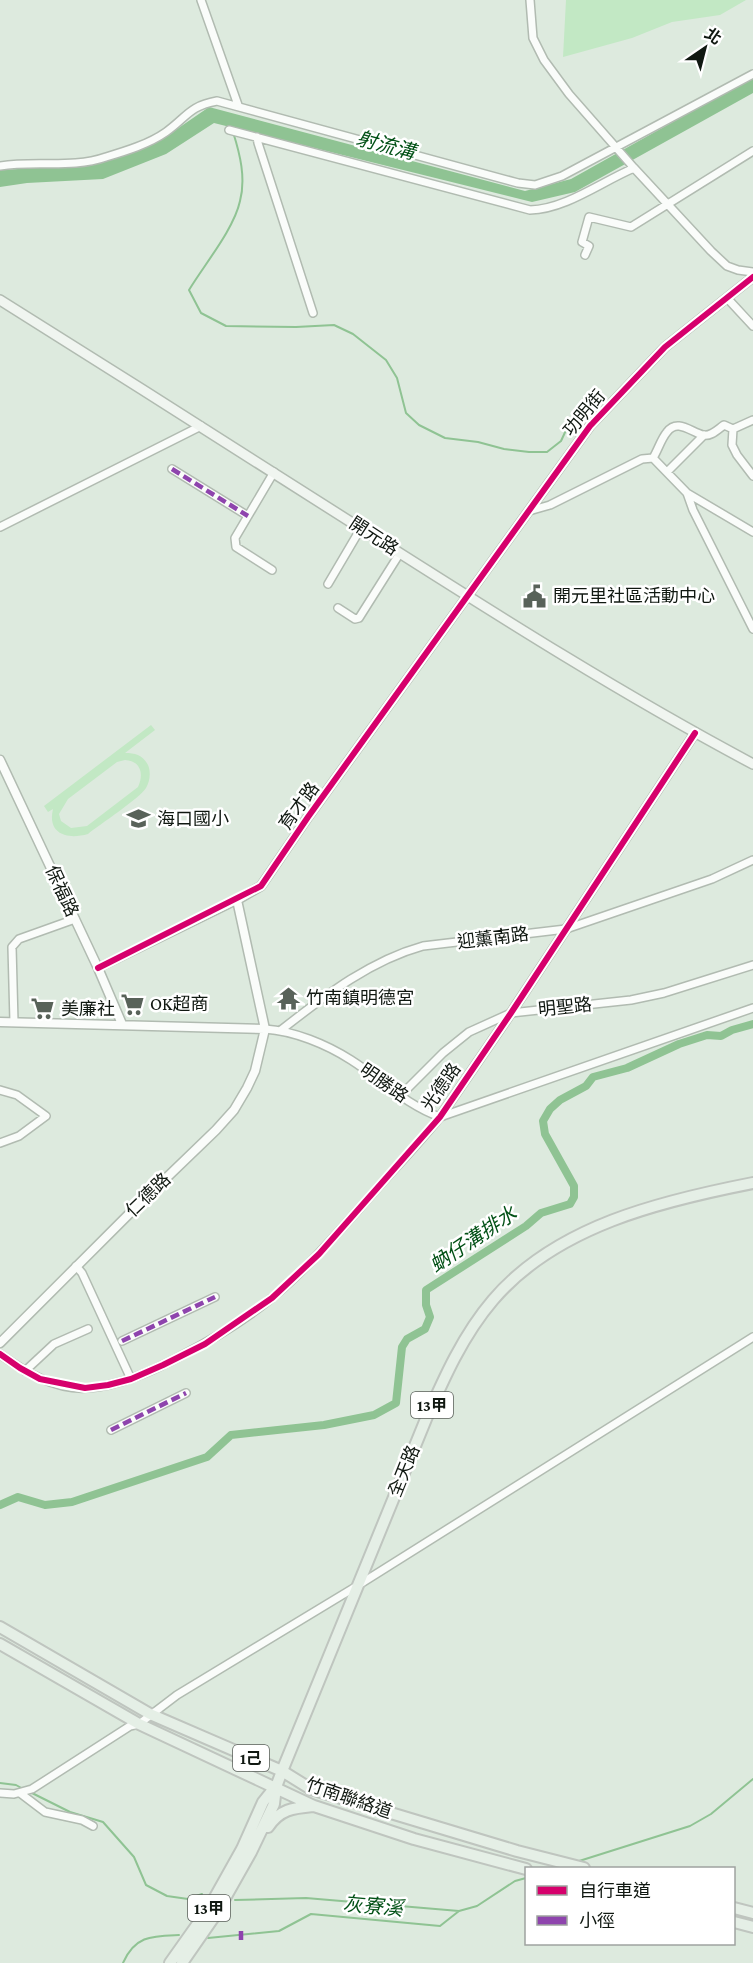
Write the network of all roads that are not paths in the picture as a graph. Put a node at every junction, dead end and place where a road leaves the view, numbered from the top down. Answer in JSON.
{"nodes":[{"id":1,"x":201,"y":0,"type":"edge"},
{"id":2,"x":530,"y":0,"type":"edge"},
{"id":3,"x":753,"y":74,"type":"edge"},
{"id":4,"x":238,"y":105,"type":"junction"},
{"id":5,"x":229,"y":130,"type":"dead end"},
{"id":6,"x":257,"y":137,"type":"junction"},
{"id":7,"x":618,"y":149,"type":"junction"},
{"id":8,"x":753,"y":151,"type":"edge"},
{"id":9,"x":0,"y":166,"type":"edge"},
{"id":10,"x":633,"y":167,"type":"junction"},
{"id":11,"x":666,"y":204,"type":"junction"},
{"id":12,"x":585,"y":255,"type":"dead end"},
{"id":13,"x":753,"y":272,"type":"edge"},
{"id":14,"x":753,"y":277,"type":"edge"},
{"id":15,"x":727,"y":298,"type":"junction"},
{"id":16,"x":0,"y":300,"type":"edge"},
{"id":17,"x":313,"y":313,"type":"dead end"},
{"id":18,"x":753,"y":326,"type":"edge"},
{"id":19,"x":753,"y":420,"type":"edge"},
{"id":20,"x":201,"y":426,"type":"junction"},
{"id":21,"x":733,"y":429,"type":"junction"},
{"id":22,"x":704,"y":435,"type":"junction"},
{"id":23,"x":653,"y":458,"type":"junction"},
{"id":24,"x":172,"y":469,"type":"dead end"},
{"id":25,"x":274,"y":472,"type":"junction"},
{"id":26,"x":668,"y":472,"type":"junction"},
{"id":27,"x":753,"y":477,"type":"edge"},
{"id":28,"x":687,"y":493,"type":"junction"},
{"id":29,"x":529,"y":511,"type":"junction"},
{"id":30,"x":248,"y":516,"type":"junction"},
{"id":31,"x":0,"y":527,"type":"edge"},
{"id":32,"x":361,"y":528,"type":"junction"},
{"id":33,"x":753,"y":532,"type":"edge"},
{"id":34,"x":400,"y":553,"type":"junction"},
{"id":35,"x":272,"y":570,"type":"dead end"},
{"id":36,"x":328,"y":584,"type":"dead end"},
{"id":37,"x":468,"y":596,"type":"junction"},
{"id":38,"x":338,"y":608,"type":"dead end"},
{"id":39,"x":753,"y":629,"type":"edge"},
{"id":40,"x":695,"y":733,"type":"junction"},
{"id":41,"x":0,"y":760,"type":"edge"},
{"id":42,"x":753,"y":764,"type":"edge"},
{"id":43,"x":753,"y":860,"type":"edge"},
{"id":44,"x":237,"y":900,"type":"junction"},
{"id":45,"x":75,"y":919,"type":"junction"},
{"id":46,"x":566,"y":929,"type":"junction"},
{"id":47,"x":753,"y":965,"type":"edge"},
{"id":48,"x":98,"y":968,"type":"junction"},
{"id":49,"x":753,"y":1008,"type":"edge"},
{"id":50,"x":511,"y":1013,"type":"junction"},
{"id":51,"x":0,"y":1022,"type":"edge"},
{"id":52,"x":14,"y":1022,"type":"junction"},
{"id":53,"x":122,"y":1024,"type":"junction"},
{"id":54,"x":265,"y":1029,"type":"junction"},
{"id":55,"x":280,"y":1030,"type":"junction"},
{"id":56,"x":0,"y":1090,"type":"edge"},
{"id":57,"x":400,"y":1096,"type":"junction"},
{"id":58,"x":440,"y":1117,"type":"junction"},
{"id":59,"x":0,"y":1143,"type":"edge"},
{"id":60,"x":753,"y":1183,"type":"edge"},
{"id":61,"x":76,"y":1266,"type":"junction"},
{"id":62,"x":215,"y":1297,"type":"dead end"},
{"id":63,"x":88,"y":1329,"type":"dead end"},
{"id":64,"x":753,"y":1337,"type":"edge"},
{"id":65,"x":122,"y":1341,"type":"dead end"},
{"id":66,"x":0,"y":1343,"type":"edge"},
{"id":67,"x":0,"y":1354,"type":"edge"},
{"id":68,"x":25,"y":1371,"type":"junction"},
{"id":69,"x":131,"y":1379,"type":"junction"},
{"id":70,"x":186,"y":1393,"type":"dead end"},
{"id":71,"x":111,"y":1430,"type":"dead end"},
{"id":72,"x":357,"y":1586,"type":"junction"},
{"id":73,"x":0,"y":1627,"type":"edge"},
{"id":74,"x":0,"y":1644,"type":"edge"},
{"id":75,"x":150,"y":1714,"type":"junction"},
{"id":76,"x":139,"y":1724,"type":"junction"},
{"id":77,"x":282,"y":1771,"type":"junction"},
{"id":78,"x":276,"y":1787,"type":"junction"},
{"id":79,"x":25,"y":1792,"type":"junction"},
{"id":80,"x":0,"y":1793,"type":"edge"},
{"id":81,"x":314,"y":1806,"type":"junction"},
{"id":82,"x":93,"y":1826,"type":"dead end"},
{"id":83,"x":246,"y":1850,"type":"junction"},
{"id":84,"x":577,"y":1867,"type":"edge"},
{"id":85,"x":525,"y":1869,"type":"edge"},
{"id":86,"x":735,"y":1908,"type":"edge"},
{"id":87,"x":753,"y":1913,"type":"edge"},
{"id":88,"x":735,"y":1922,"type":"edge"},
{"id":89,"x":753,"y":1927,"type":"edge"},
{"id":90,"x":170,"y":1963,"type":"edge"},
{"id":91,"x":182,"y":1963,"type":"edge"}],
"edges":[{"from":1,"to":4,"type":"street"},
{"from":2,"to":7,"type":"street"},
{"from":3,"to":7,"type":"street"},
{"from":4,"to":7,"type":"street"},
{"from":4,"to":9,"type":"street"},
{"from":5,"to":6,"type":"street"},
{"from":6,"to":10,"type":"street"},
{"from":6,"to":17,"type":"street"},
{"from":7,"to":10,"type":"street"},
{"from":8,"to":11,"type":"street"},
{"from":10,"to":11,"type":"street"},
{"from":11,"to":12,"type":"street"},
{"from":11,"to":13,"type":"street"},
{"from":14,"to":15,"type":"street","name":"功明街"},
{"from":15,"to":18,"type":"street"},
{"from":15,"to":29,"type":"street","name":"功明街"},
{"from":16,"to":20,"type":"main road","name":"開元路"},
{"from":19,"to":21,"type":"street"},
{"from":20,"to":25,"type":"main road","name":"開元路"},
{"from":20,"to":31,"type":"street"},
{"from":21,"to":22,"type":"street"},
{"from":21,"to":27,"type":"street"},
{"from":22,"to":23,"type":"street"},
{"from":22,"to":26,"type":"street"},
{"from":23,"to":26,"type":"street"},
{"from":23,"to":29,"type":"street"},
{"from":24,"to":30,"type":"street"},
{"from":25,"to":30,"type":"street"},
{"from":25,"to":32,"type":"main road","name":"開元路"},
{"from":26,"to":28,"type":"street"},
{"from":28,"to":33,"type":"street"},
{"from":28,"to":39,"type":"street"},
{"from":29,"to":37,"type":"street","name":"功明街"},
{"from":30,"to":35,"type":"street"},
{"from":32,"to":34,"type":"main road","name":"開元路"},
{"from":32,"to":36,"type":"street"},
{"from":34,"to":37,"type":"main road","name":"開元路"},
{"from":34,"to":38,"type":"street"},
{"from":37,"to":40,"type":"main road","name":"開元路"},
{"from":37,"to":44,"type":"street","name":"育才路"},
{"from":40,"to":42,"type":"main road","name":"開元路"},
{"from":40,"to":46,"type":"street","name":"光德路"},
{"from":41,"to":45,"type":"street","name":"保福路"},
{"from":43,"to":46,"type":"street","name":"迎薰南路"},
{"from":44,"to":48,"type":"street","name":"育才路"},
{"from":44,"to":54,"type":"street"},
{"from":45,"to":48,"type":"street","name":"保福路"},
{"from":45,"to":52,"type":"street"},
{"from":46,"to":50,"type":"street","name":"光德路"},
{"from":46,"to":55,"type":"street","name":"迎薰南路"},
{"from":47,"to":50,"type":"street","name":"明聖路"},
{"from":48,"to":53,"type":"street","name":"保福路"},
{"from":49,"to":58,"type":"street"},
{"from":50,"to":57,"type":"street","name":"明聖路"},
{"from":50,"to":58,"type":"street","name":"光德路"},
{"from":51,"to":52,"type":"street","name":"明勝路"},
{"from":52,"to":53,"type":"street","name":"明勝路"},
{"from":53,"to":54,"type":"street","name":"明勝路"},
{"from":54,"to":55,"type":"street","name":"明勝路"},
{"from":54,"to":61,"type":"street","name":"仁德路"},
{"from":55,"to":57,"type":"street","name":"明勝路"},
{"from":56,"to":59,"type":"street"},
{"from":57,"to":58,"type":"street","name":"明勝路"},
{"from":58,"to":69,"type":"street","name":"光德路"},
{"from":60,"to":72,"type":"main road","name":"全天路","number":"13甲"},
{"from":61,"to":66,"type":"street","name":"仁德路"},
{"from":61,"to":69,"type":"street"},
{"from":62,"to":65,"type":"street"},
{"from":63,"to":68,"type":"street"},
{"from":64,"to":72,"type":"street"},
{"from":67,"to":68,"type":"street","name":"光德路"},
{"from":68,"to":69,"type":"street","name":"光德路"},
{"from":70,"to":71,"type":"street"},
{"from":72,"to":75,"type":"street"},
{"from":72,"to":77,"type":"main road","name":"全天路","number":"13甲"},
{"from":73,"to":75,"type":"main road","name":"竹南聯絡道","number":"1己"},
{"from":74,"to":76,"type":"main road","name":"竹南聯絡道","number":"1己"},
{"from":75,"to":76,"type":"street"},
{"from":75,"to":77,"type":"main road","name":"竹南聯絡道","number":"1己"},
{"from":76,"to":78,"type":"main road","name":"竹南聯絡道","number":"1己"},
{"from":76,"to":79,"type":"street"},
{"from":77,"to":78,"type":"main road","name":"全天路","number":"13甲"},
{"from":77,"to":84,"type":"main road","name":"竹南聯絡道","number":"1己"},
{"from":78,"to":81,"type":"main road","name":"竹南聯絡道","number":"1己"},
{"from":78,"to":83,"type":"main road","number":"13甲"},
{"from":79,"to":80,"type":"street"},
{"from":79,"to":82,"type":"street"},
{"from":81,"to":83,"type":"main road"},
{"from":81,"to":85,"type":"main road","name":"竹南聯絡道","number":"1己"},
{"from":83,"to":90,"type":"main road","number":"13甲"},
{"from":83,"to":91,"type":"main road","number":"13甲"},
{"from":86,"to":87,"type":"main road"},
{"from":88,"to":89,"type":"main road"}]}
